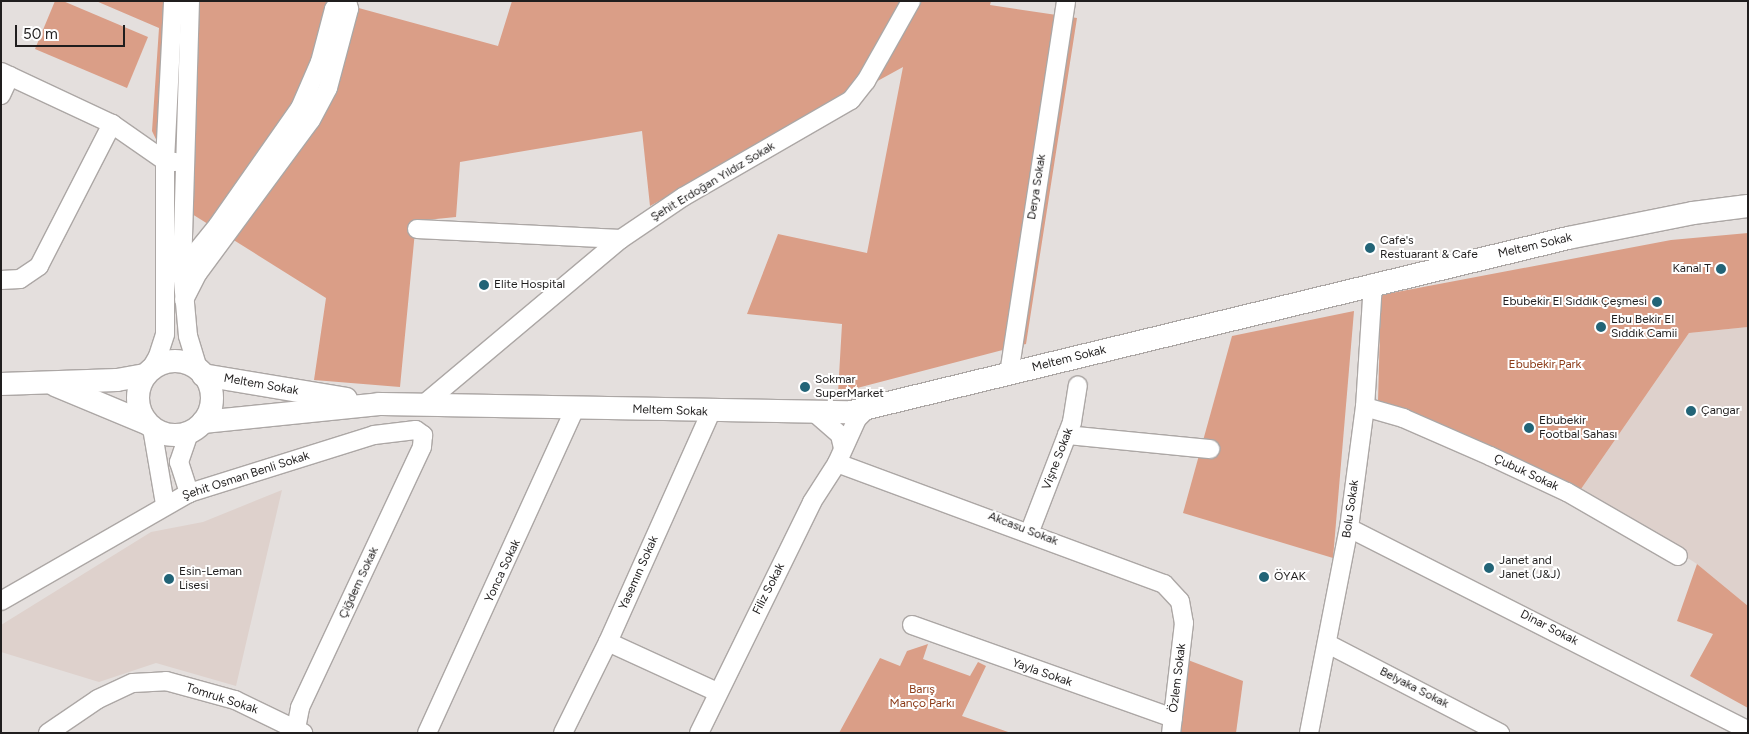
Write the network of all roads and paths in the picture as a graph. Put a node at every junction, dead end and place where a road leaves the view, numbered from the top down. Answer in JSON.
{"nodes":[{"id":1,"x":173,"y":1,"type":"edge"},
{"id":2,"x":190,"y":1,"type":"edge"},
{"id":3,"x":341,"y":1,"type":"edge"},
{"id":4,"x":347,"y":1,"type":"edge"},
{"id":5,"x":911,"y":1,"type":"edge"},
{"id":6,"x":1066,"y":1,"type":"edge"},
{"id":7,"x":6,"y":74,"type":"edge"},
{"id":8,"x":1,"y":95,"type":"edge"},
{"id":9,"x":112,"y":124,"type":"junction"},
{"id":10,"x":165,"y":161,"type":"junction"},
{"id":11,"x":184,"y":163,"type":"junction"},
{"id":12,"x":1748,"y":206,"type":"edge"},
{"id":13,"x":417,"y":229,"type":"dead end"},
{"id":14,"x":621,"y":239,"type":"junction"},
{"id":15,"x":182,"y":270,"type":"junction"},
{"id":16,"x":1,"y":280,"type":"edge"},
{"id":17,"x":1373,"y":283,"type":"junction"},
{"id":18,"x":164,"y":289,"type":"junction"},
{"id":19,"x":184,"y":300,"type":"junction"},
{"id":20,"x":148,"y":372,"type":"junction"},
{"id":21,"x":201,"y":372,"type":"junction"},
{"id":22,"x":1009,"y":374,"type":"junction"},
{"id":23,"x":50,"y":383,"type":"junction"},
{"id":24,"x":1,"y":384,"type":"edge"},
{"id":25,"x":1078,"y":385,"type":"dead end"},
{"id":26,"x":379,"y":404,"type":"junction"},
{"id":27,"x":424,"y":404,"type":"junction"},
{"id":28,"x":1365,"y":407,"type":"junction"},
{"id":29,"x":575,"y":408,"type":"junction"},
{"id":30,"x":868,"y":408,"type":"junction"},
{"id":31,"x":710,"y":412,"type":"junction"},
{"id":32,"x":816,"y":414,"type":"junction"},
{"id":33,"x":149,"y":425,"type":"junction"},
{"id":34,"x":196,"y":427,"type":"junction"},
{"id":35,"x":423,"y":435,"type":"joint"},
{"id":36,"x":1067,"y":435,"type":"junction"},
{"id":37,"x":1210,"y":449,"type":"dead end"},
{"id":38,"x":840,"y":455,"type":"junction"},
{"id":39,"x":189,"y":493,"type":"junction"},
{"id":40,"x":165,"y":504,"type":"junction"},
{"id":41,"x":1349,"y":528,"type":"junction"},
{"id":42,"x":1030,"y":532,"type":"junction"},
{"id":43,"x":1678,"y":556,"type":"dead end"},
{"id":44,"x":1,"y":601,"type":"edge"},
{"id":45,"x":1184,"y":623,"type":"joint"},
{"id":46,"x":912,"y":625,"type":"dead end"},
{"id":47,"x":608,"y":642,"type":"junction"},
{"id":48,"x":1328,"y":644,"type":"junction"},
{"id":49,"x":717,"y":692,"type":"junction"},
{"id":50,"x":1172,"y":726,"type":"edge"},
{"id":51,"x":1748,"y":730,"type":"edge"},
{"id":52,"x":298,"y":732,"type":"edge"},
{"id":53,"x":48,"y":733,"type":"edge"},
{"id":54,"x":427,"y":733,"type":"edge"},
{"id":55,"x":563,"y":733,"type":"edge"},
{"id":56,"x":699,"y":733,"type":"edge"},
{"id":57,"x":1309,"y":733,"type":"edge"},
{"id":58,"x":1500,"y":733,"type":"edge"}],
"edges":[{"from":1,"to":10,"type":"street"},
{"from":2,"to":11,"type":"street"},
{"from":3,"to":15,"type":"street"},
{"from":4,"to":19,"type":"street"},
{"from":5,"to":14,"type":"street","name":"Şehit Erdoğan Yıldız Sokak"},
{"from":6,"to":22,"type":"street","name":"Derya Sokak"},
{"from":7,"to":8,"type":"street"},
{"from":7,"to":9,"type":"street"},
{"from":9,"to":10,"type":"street"},
{"from":9,"to":16,"type":"street"},
{"from":10,"to":11,"type":"street"},
{"from":10,"to":18,"type":"street"},
{"from":11,"to":15,"type":"street"},
{"from":12,"to":17,"type":"main road","name":"Meltem Sokak"},
{"from":13,"to":14,"type":"street"},
{"from":14,"to":27,"type":"street","name":"Şehit Erdoğan Yıldız Sokak"},
{"from":15,"to":18,"type":"street"},
{"from":15,"to":19,"type":"street"},
{"from":17,"to":22,"type":"main road","name":"Meltem Sokak"},
{"from":17,"to":28,"type":"street","name":"Bolu Sokak"},
{"from":18,"to":20,"type":"street"},
{"from":19,"to":21,"type":"street"},
{"from":20,"to":21,"type":"main road"},
{"from":20,"to":23,"type":"main road"},
{"from":20,"to":33,"type":"main road"},
{"from":21,"to":26,"type":"main road","name":"Meltem Sokak"},
{"from":21,"to":34,"type":"main road"},
{"from":22,"to":30,"type":"main road","name":"Meltem Sokak"},
{"from":23,"to":24,"type":"main road"},
{"from":23,"to":33,"type":"main road"},
{"from":25,"to":36,"type":"street","name":"Vişne Sokak"},
{"from":26,"to":27,"type":"main road","name":"Meltem Sokak"},
{"from":26,"to":34,"type":"main road","name":"Meltem Sokak"},
{"from":27,"to":29,"type":"main road","name":"Meltem Sokak"},
{"from":28,"to":41,"type":"street","name":"Bolu Sokak"},
{"from":28,"to":43,"type":"street","name":"Çubuk Sokak"},
{"from":29,"to":31,"type":"main road","name":"Meltem Sokak"},
{"from":29,"to":54,"type":"street","name":"Yonca Sokak"},
{"from":30,"to":32,"type":"main road","name":"Meltem Sokak"},
{"from":30,"to":38,"type":"street","name":"Filiz Sokak"},
{"from":31,"to":32,"type":"main road","name":"Meltem Sokak"},
{"from":31,"to":47,"type":"street","name":"Yasemın Sokak"},
{"from":32,"to":38,"type":"street"},
{"from":33,"to":34,"type":"main road"},
{"from":33,"to":40,"type":"street"},
{"from":34,"to":39,"type":"street"},
{"from":35,"to":39,"type":"street","name":"Şehit Osman Benli Sokak"},
{"from":35,"to":52,"type":"street","name":"Çiğdem Sokak"},
{"from":36,"to":37,"type":"street"},
{"from":36,"to":42,"type":"street","name":"Vişne Sokak"},
{"from":38,"to":42,"type":"street","name":"Akcasu Sokak"},
{"from":38,"to":49,"type":"street","name":"Filiz Sokak"},
{"from":39,"to":40,"type":"street","name":"Şehit Osman Benli Sokak"},
{"from":40,"to":44,"type":"street","name":"Şehit Osman Benli Sokak"},
{"from":41,"to":48,"type":"street","name":"Bolu Sokak"},
{"from":41,"to":51,"type":"street","name":"Dinar Sokak"},
{"from":42,"to":45,"type":"street","name":"Akcasu Sokak"},
{"from":45,"to":50,"type":"street","name":"Özlem Sokak"},
{"from":46,"to":50,"type":"street","name":"Yayla Sokak"},
{"from":47,"to":49,"type":"street"},
{"from":47,"to":55,"type":"street","name":"Yasemın Sokak"},
{"from":48,"to":57,"type":"street","name":"Bolu Sokak"},
{"from":48,"to":58,"type":"street","name":"Belyaka Sokak"},
{"from":49,"to":56,"type":"street","name":"Filiz Sokak"},
{"from":52,"to":53,"type":"street","name":"Tomruk Sokak"}]}
